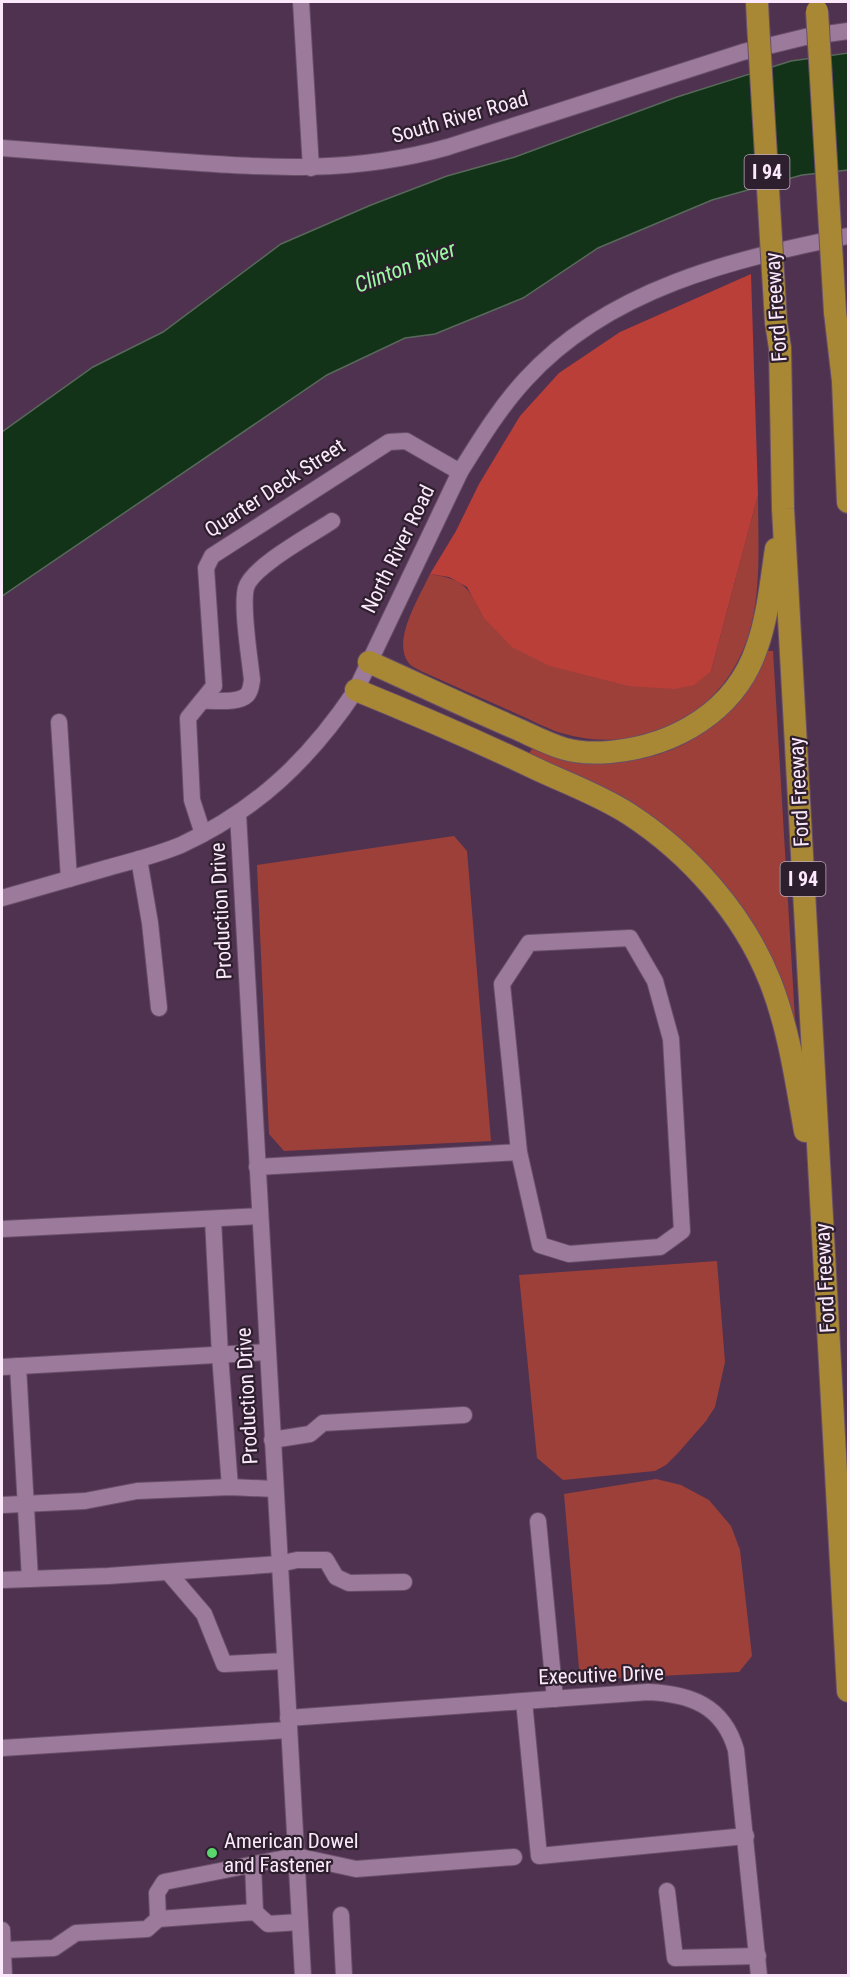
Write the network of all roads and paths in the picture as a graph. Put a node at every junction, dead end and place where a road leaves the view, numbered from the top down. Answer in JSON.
{"nodes":[{"id":1,"x":301,"y":2,"type":"edge"},
{"id":2,"x":817,"y":6,"type":"edge"},
{"id":3,"x":757,"y":12,"type":"edge"},
{"id":4,"x":849,"y":31,"type":"edge"},
{"id":5,"x":2,"y":148,"type":"edge"},
{"id":6,"x":311,"y":168,"type":"junction"},
{"id":7,"x":849,"y":236,"type":"edge"},
{"id":8,"x":843,"y":381,"type":"junction"},
{"id":9,"x":849,"y":404,"type":"edge"},
{"id":10,"x":460,"y":472,"type":"junction"},
{"id":11,"x":849,"y":502,"type":"edge"},
{"id":12,"x":783,"y":509,"type":"junction"},
{"id":13,"x":332,"y":521,"type":"dead end"},
{"id":14,"x":369,"y":662,"type":"junction"},
{"id":15,"x":356,"y":690,"type":"junction"},
{"id":16,"x":202,"y":701,"type":"junction"},
{"id":17,"x":59,"y":722,"type":"dead end"},
{"id":18,"x":238,"y":814,"type":"junction"},
{"id":19,"x":202,"y":834,"type":"junction"},
{"id":20,"x":139,"y":859,"type":"junction"},
{"id":21,"x":69,"y":879,"type":"junction"},
{"id":22,"x":2,"y":898,"type":"edge"},
{"id":23,"x":159,"y":1008,"type":"dead end"},
{"id":24,"x":519,"y":1152,"type":"junction"},
{"id":25,"x":257,"y":1167,"type":"junction"},
{"id":26,"x":260,"y":1216,"type":"junction"},
{"id":27,"x":213,"y":1219,"type":"junction"},
{"id":28,"x":2,"y":1229,"type":"edge"},
{"id":29,"x":824,"y":1249,"type":"junction"},
{"id":30,"x":267,"y":1352,"type":"junction"},
{"id":31,"x":220,"y":1355,"type":"junction"},
{"id":32,"x":10,"y":1367,"type":"edge"},
{"id":33,"x":464,"y":1414,"type":"dead end"},
{"id":34,"x":272,"y":1440,"type":"junction"},
{"id":35,"x":230,"y":1487,"type":"junction"},
{"id":36,"x":275,"y":1490,"type":"junction"},
{"id":37,"x":25,"y":1504,"type":"junction"},
{"id":38,"x":2,"y":1505,"type":"edge"},
{"id":39,"x":538,"y":1521,"type":"dead end"},
{"id":40,"x":279,"y":1564,"type":"junction"},
{"id":41,"x":168,"y":1572,"type":"junction"},
{"id":42,"x":30,"y":1579,"type":"junction"},
{"id":43,"x":2,"y":1580,"type":"edge"},
{"id":44,"x":404,"y":1582,"type":"dead end"},
{"id":45,"x":285,"y":1661,"type":"junction"},
{"id":46,"x":849,"y":1691,"type":"edge"},
{"id":47,"x":555,"y":1699,"type":"junction"},
{"id":48,"x":524,"y":1701,"type":"junction"},
{"id":49,"x":288,"y":1724,"type":"junction"},
{"id":50,"x":2,"y":1748,"type":"edge"},
{"id":51,"x":746,"y":1836,"type":"junction"},
{"id":52,"x":296,"y":1856,"type":"junction"},
{"id":53,"x":514,"y":1857,"type":"dead end"},
{"id":54,"x":253,"y":1865,"type":"junction"},
{"id":55,"x":667,"y":1891,"type":"dead end"},
{"id":56,"x":255,"y":1912,"type":"junction"},
{"id":57,"x":341,"y":1914,"type":"dead end"},
{"id":58,"x":158,"y":1919,"type":"junction"},
{"id":59,"x":300,"y":1922,"type":"junction"},
{"id":60,"x":2,"y":1930,"type":"edge"},
{"id":61,"x":3,"y":1950,"type":"edge"},
{"id":62,"x":758,"y":1956,"type":"junction"},
{"id":63,"x":4,"y":1976,"type":"edge"},
{"id":64,"x":303,"y":1976,"type":"edge"},
{"id":65,"x":344,"y":1976,"type":"edge"},
{"id":66,"x":759,"y":1976,"type":"edge"}],
"edges":[{"from":1,"to":6,"type":"street"},
{"from":2,"to":8,"type":"highway","bridge":true},
{"from":3,"to":12,"type":"highway","name":"Ford Freeway","number":"I 94","bridge":true},
{"from":4,"to":6,"type":"street","name":"South River Road"},
{"from":5,"to":6,"type":"street","name":"South River Road"},
{"from":7,"to":10,"type":"street","name":"North River Road"},
{"from":8,"to":9,"type":"highway"},
{"from":8,"to":11,"type":"highway"},
{"from":10,"to":14,"type":"street","name":"North River Road"},
{"from":10,"to":16,"type":"street","name":"Quarter Deck Street"},
{"from":12,"to":14,"type":"highway"},
{"from":12,"to":29,"type":"highway","name":"Ford Freeway","number":"I 94"},
{"from":13,"to":16,"type":"street"},
{"from":14,"to":15,"type":"street","name":"North River Road"},
{"from":15,"to":18,"type":"street","name":"North River Road"},
{"from":15,"to":29,"type":"highway"},
{"from":16,"to":19,"type":"street","name":"Quarter Deck Street"},
{"from":17,"to":21,"type":"street"},
{"from":18,"to":19,"type":"street","name":"North River Road"},
{"from":18,"to":25,"type":"street","name":"Production Drive"},
{"from":19,"to":20,"type":"street","name":"North River Road"},
{"from":20,"to":21,"type":"street","name":"North River Road"},
{"from":20,"to":23,"type":"street"},
{"from":21,"to":22,"type":"street","name":"North River Road"},
{"from":24,"to":24,"type":"street"},
{"from":24,"to":25,"type":"street"},
{"from":25,"to":26,"type":"street","name":"Production Drive"},
{"from":26,"to":27,"type":"street"},
{"from":26,"to":30,"type":"street","name":"Production Drive"},
{"from":27,"to":28,"type":"street"},
{"from":27,"to":31,"type":"street"},
{"from":29,"to":46,"type":"highway","name":"Ford Freeway","number":"I 94"},
{"from":30,"to":31,"type":"street"},
{"from":30,"to":34,"type":"street","name":"Production Drive"},
{"from":31,"to":32,"type":"street"},
{"from":31,"to":35,"type":"street"},
{"from":32,"to":37,"type":"street"},
{"from":33,"to":34,"type":"street"},
{"from":34,"to":36,"type":"street","name":"Production Drive"},
{"from":35,"to":36,"type":"street"},
{"from":35,"to":37,"type":"street"},
{"from":36,"to":40,"type":"street","name":"Production Drive"},
{"from":37,"to":38,"type":"street"},
{"from":37,"to":42,"type":"street"},
{"from":39,"to":47,"type":"street"},
{"from":40,"to":41,"type":"street"},
{"from":40,"to":44,"type":"street"},
{"from":40,"to":45,"type":"street","name":"Production Drive"},
{"from":41,"to":42,"type":"street"},
{"from":41,"to":45,"type":"street"},
{"from":42,"to":43,"type":"street"},
{"from":45,"to":49,"type":"street","name":"Production Drive"},
{"from":47,"to":48,"type":"street","name":"Executive Drive"},
{"from":47,"to":51,"type":"street","name":"Executive Drive"},
{"from":48,"to":49,"type":"street","name":"Executive Drive"},
{"from":48,"to":51,"type":"street"},
{"from":49,"to":50,"type":"street","name":"Executive Drive"},
{"from":49,"to":52,"type":"street","name":"Production Drive"},
{"from":51,"to":62,"type":"street","name":"Executive Drive"},
{"from":52,"to":53,"type":"street"},
{"from":52,"to":54,"type":"street"},
{"from":52,"to":59,"type":"street","name":"Production Drive"},
{"from":54,"to":56,"type":"street"},
{"from":54,"to":58,"type":"street"},
{"from":55,"to":62,"type":"street"},
{"from":56,"to":58,"type":"street"},
{"from":56,"to":59,"type":"street"},
{"from":57,"to":65,"type":"street"},
{"from":58,"to":61,"type":"street"},
{"from":59,"to":64,"type":"street","name":"Production Drive"},
{"from":60,"to":61,"type":"street"},
{"from":61,"to":63,"type":"street"},
{"from":62,"to":66,"type":"street","name":"Executive Drive"}]}
